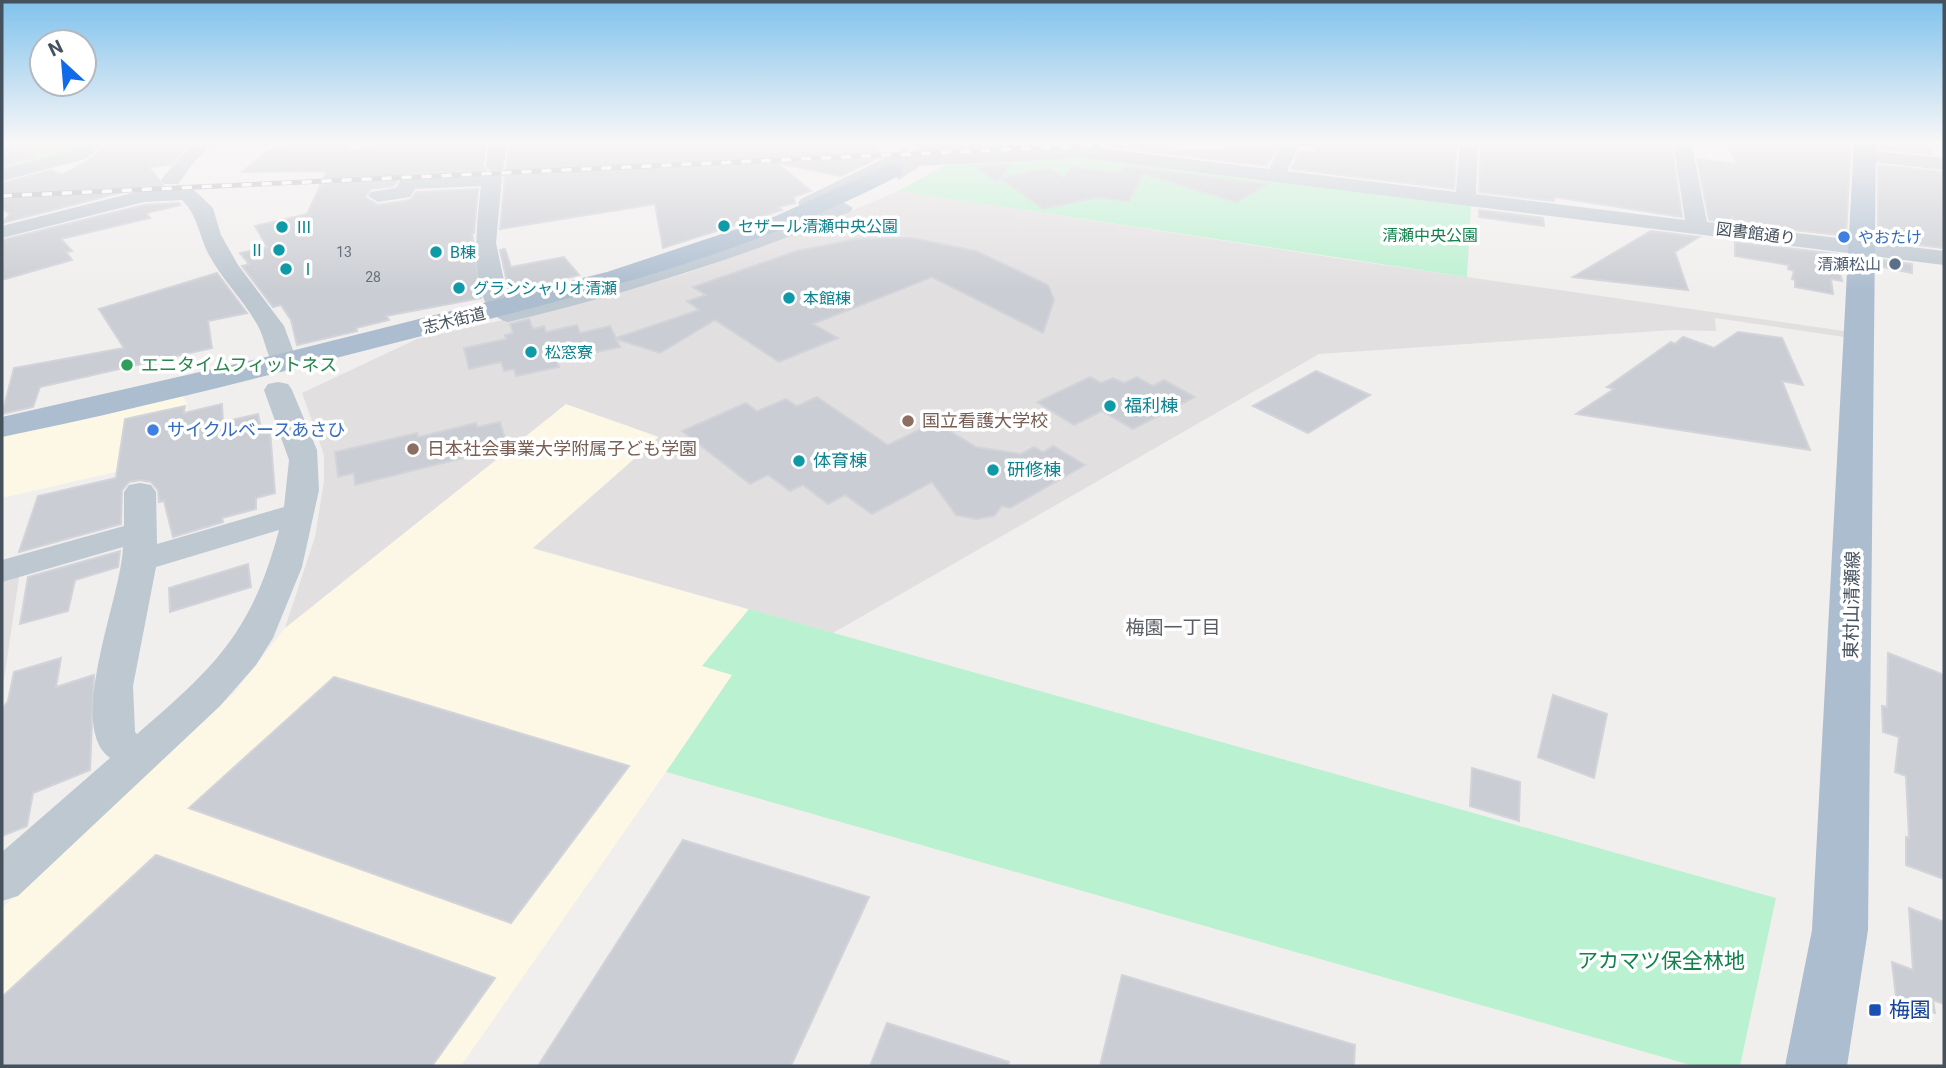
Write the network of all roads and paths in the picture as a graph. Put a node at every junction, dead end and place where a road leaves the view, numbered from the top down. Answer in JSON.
{"nodes":[{"id":1,"x":404,"y":191,"type":"edge"},
{"id":2,"x":491,"y":191,"type":"edge"},
{"id":3,"x":853,"y":191,"type":"edge"},
{"id":4,"x":869,"y":191,"type":"tunnel mouth"},
{"id":5,"x":1415,"y":191,"type":"edge"},
{"id":6,"x":1466,"y":191,"type":"edge"},
{"id":7,"x":1691,"y":191,"type":"edge"},
{"id":8,"x":1863,"y":191,"type":"edge"},
{"id":9,"x":379,"y":196,"type":"dead end"},
{"id":10,"x":1466,"y":197,"type":"junction"},
{"id":11,"x":2,"y":211,"type":"edge"},
{"id":12,"x":61,"y":217,"type":"junction"},
{"id":13,"x":1697,"y":226,"type":"junction"},
{"id":14,"x":2,"y":232,"type":"edge"},
{"id":15,"x":1862,"y":248,"type":"junction"},
{"id":16,"x":1944,"y":258,"type":"edge"},
{"id":17,"x":498,"y":309,"type":"junction"},
{"id":18,"x":415,"y":329,"type":"junction"},
{"id":19,"x":276,"y":372,"type":"junction"},
{"id":20,"x":2,"y":427,"type":"edge"},
{"id":21,"x":140,"y":492,"type":"dead end"},
{"id":22,"x":297,"y":514,"type":"junction"},
{"id":23,"x":140,"y":546,"type":"junction"},
{"id":24,"x":2,"y":571,"type":"edge"},
{"id":25,"x":139,"y":756,"type":"junction"},
{"id":26,"x":2,"y":881,"type":"edge"},
{"id":27,"x":1816,"y":1066,"type":"edge"}],
"edges":[{"from":1,"to":9,"type":"street"},
{"from":2,"to":17,"type":"street"},
{"from":3,"to":17,"type":"main road","name":"志木街道"},
{"from":4,"to":18,"type":"street","name":"図書館通り"},
{"from":5,"to":10,"type":"street","name":"図書館通り"},
{"from":6,"to":10,"type":"street"},
{"from":7,"to":13,"type":"street"},
{"from":8,"to":15,"type":"main road","name":"東村山清瀬線"},
{"from":10,"to":13,"type":"street","name":"図書館通り"},
{"from":11,"to":12,"type":"street"},
{"from":12,"to":14,"type":"street"},
{"from":12,"to":19,"type":"street"},
{"from":13,"to":15,"type":"street","name":"図書館通り"},
{"from":15,"to":16,"type":"street","name":"図書館通り"},
{"from":15,"to":27,"type":"main road","name":"東村山清瀬線"},
{"from":17,"to":18,"type":"main road","name":"志木街道"},
{"from":18,"to":19,"type":"main road","name":"志木街道"},
{"from":19,"to":20,"type":"main road"},
{"from":19,"to":22,"type":"street"},
{"from":21,"to":23,"type":"street"},
{"from":22,"to":23,"type":"street"},
{"from":22,"to":25,"type":"street"},
{"from":23,"to":24,"type":"street"},
{"from":23,"to":25,"type":"street"},
{"from":25,"to":26,"type":"street"}]}
